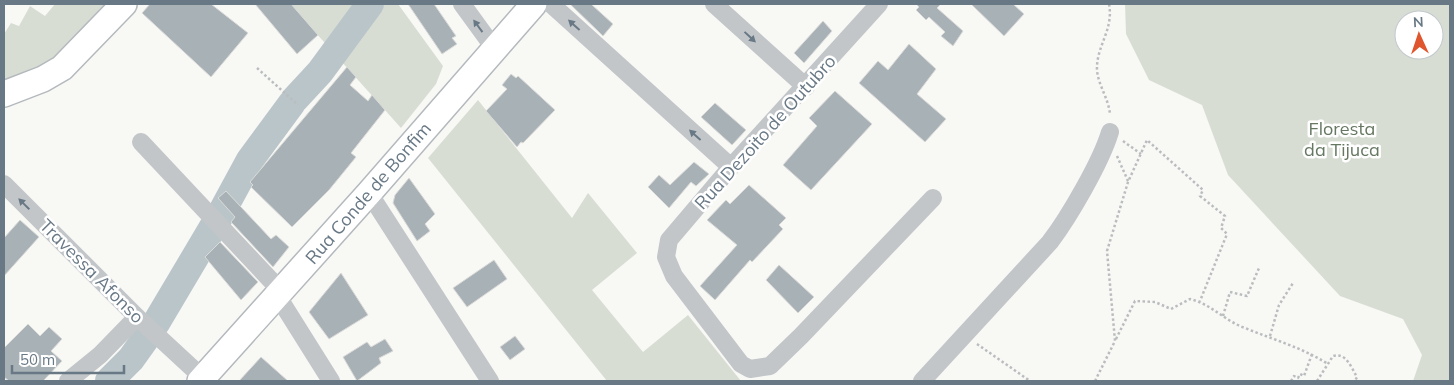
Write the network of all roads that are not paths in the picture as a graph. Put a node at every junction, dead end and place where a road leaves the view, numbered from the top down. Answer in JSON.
{"nodes":[{"id":1,"x":124,"y":4,"type":"edge"},
{"id":2,"x":462,"y":4,"type":"edge"},
{"id":3,"x":534,"y":4,"type":"edge"},
{"id":4,"x":551,"y":4,"type":"edge"},
{"id":5,"x":714,"y":4,"type":"edge"},
{"id":6,"x":880,"y":4,"type":"edge"},
{"id":7,"x":494,"y":48,"type":"junction"},
{"id":8,"x":806,"y":88,"type":"junction"},
{"id":9,"x":4,"y":94,"type":"edge"},
{"id":10,"x":1107,"y":139,"type":"road end"},
{"id":11,"x":141,"y":142,"type":"dead end"},
{"id":12,"x":731,"y":167,"type":"junction"},
{"id":13,"x":4,"y":184,"type":"edge"},
{"id":14,"x":369,"y":193,"type":"junction"},
{"id":15,"x":933,"y":198,"type":"dead end"},
{"id":16,"x":279,"y":293,"type":"junction"},
{"id":17,"x":147,"y":326,"type":"junction"},
{"id":18,"x":202,"y":380,"type":"edge"},
{"id":19,"x":68,"y":381,"type":"edge"},
{"id":20,"x":331,"y":381,"type":"edge"},
{"id":21,"x":490,"y":381,"type":"edge"},
{"id":22,"x":922,"y":381,"type":"edge"}],
"edges":[{"from":1,"to":9,"type":"main road"},
{"from":7,"to":2,"type":"street","one_way":true},
{"from":3,"to":7,"type":"main road","name":"Rua Conde de Bonfim"},
{"from":12,"to":4,"type":"street","one_way":true},
{"from":5,"to":8,"type":"street","one_way":true},
{"from":6,"to":8,"type":"street","name":"Rua Dezoito de Outubro"},
{"from":7,"to":14,"type":"main road","name":"Rua Conde de Bonfim"},
{"from":8,"to":12,"type":"street","name":"Rua Dezoito de Outubro"},
{"from":10,"to":22,"type":"street"},
{"from":11,"to":16,"type":"street"},
{"from":12,"to":15,"type":"street","name":"Rua Dezoito de Outubro"},
{"from":17,"to":13,"type":"street","name":"Travessa Afonso","one_way":true},
{"from":14,"to":16,"type":"main road","name":"Rua Conde de Bonfim"},
{"from":14,"to":21,"type":"street"},
{"from":16,"to":18,"type":"main road","name":"Rua Conde de Bonfim"},
{"from":16,"to":20,"type":"street"},
{"from":17,"to":18,"type":"street","name":"Travessa Afonso"},
{"from":17,"to":19,"type":"street"}]}
